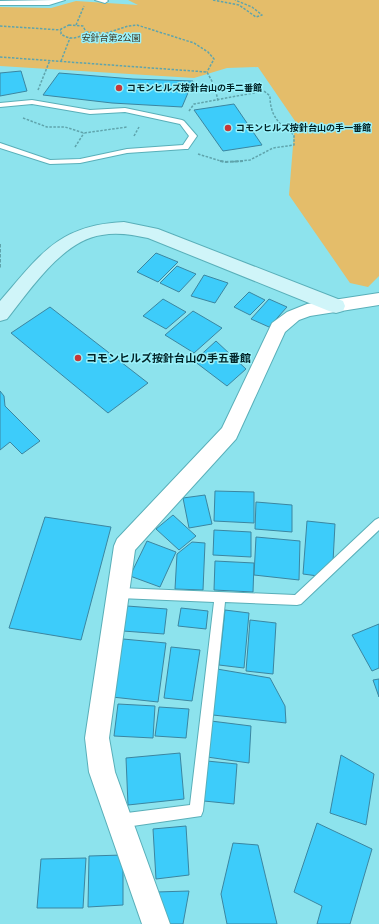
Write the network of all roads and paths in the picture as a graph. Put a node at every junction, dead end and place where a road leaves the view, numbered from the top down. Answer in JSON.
{"nodes":[{"id":1,"x":62,"y":0,"type":"edge"},
{"id":2,"x":86,"y":0,"type":"edge"},
{"id":3,"x":98,"y":0,"type":"edge"},
{"id":4,"x":213,"y":0,"type":"edge"},
{"id":5,"x":235,"y":0,"type":"edge"},
{"id":6,"x":105,"y":1,"type":"edge"},
{"id":7,"x":0,"y":3,"type":"edge"},
{"id":8,"x":76,"y":25,"type":"junction"},
{"id":9,"x":0,"y":26,"type":"edge"},
{"id":10,"x":61,"y":30,"type":"junction"},
{"id":11,"x":86,"y":32,"type":"junction"},
{"id":12,"x":70,"y":38,"type":"junction"},
{"id":13,"x":0,"y":58,"type":"edge"},
{"id":14,"x":50,"y":60,"type":"junction"},
{"id":15,"x":61,"y":61,"type":"junction"},
{"id":16,"x":207,"y":72,"type":"junction"},
{"id":17,"x":46,"y":73,"type":"dead end"},
{"id":18,"x":218,"y":101,"type":"junction"},
{"id":19,"x":0,"y":105,"type":"edge"},
{"id":20,"x":182,"y":122,"type":"junction"},
{"id":21,"x":84,"y":133,"type":"dead end"},
{"id":22,"x":80,"y":138,"type":"dead end"},
{"id":23,"x":0,"y":145,"type":"edge"},
{"id":24,"x":185,"y":147,"type":"junction"},
{"id":25,"x":0,"y":244,"type":"edge"},
{"id":26,"x":0,"y":268,"type":"edge"},
{"id":27,"x":379,"y":299,"type":"edge"},
{"id":28,"x":336,"y":306,"type":"junction"},
{"id":29,"x":0,"y":314,"type":"edge"},
{"id":30,"x":379,"y":523,"type":"edge"},
{"id":31,"x":120,"y":593,"type":"junction"},
{"id":32,"x":220,"y":597,"type":"junction"},
{"id":33,"x":119,"y":821,"type":"junction"},
{"id":34,"x":156,"y":924,"type":"edge"}],
"edges":[{"from":1,"to":7,"type":"lane"},
{"from":2,"to":8,"type":"path"},
{"from":3,"to":6,"type":"lane"},
{"from":4,"to":5,"type":"path"},
{"from":8,"to":10,"type":"path"},
{"from":8,"to":11,"type":"path"},
{"from":9,"to":10,"type":"path"},
{"from":10,"to":12,"type":"path"},
{"from":11,"to":12,"type":"path"},
{"from":11,"to":16,"type":"path"},
{"from":12,"to":15,"type":"path"},
{"from":13,"to":14,"type":"path"},
{"from":14,"to":15,"type":"path"},
{"from":14,"to":17,"type":"path"},
{"from":15,"to":16,"type":"path"},
{"from":16,"to":18,"type":"path"},
{"from":18,"to":20,"type":"path"},
{"from":18,"to":24,"type":"path"},
{"from":19,"to":20,"type":"lane"},
{"from":20,"to":24,"type":"lane"},
{"from":21,"to":22,"type":"path"},
{"from":23,"to":24,"type":"lane"},
{"from":25,"to":26,"type":"path"},
{"from":27,"to":28,"type":"street"},
{"from":28,"to":29,"type":"street"},
{"from":28,"to":31,"type":"street"},
{"from":30,"to":32,"type":"lane"},
{"from":31,"to":32,"type":"lane"},
{"from":31,"to":33,"type":"street"},
{"from":32,"to":33,"type":"lane"},
{"from":33,"to":34,"type":"street"}]}
